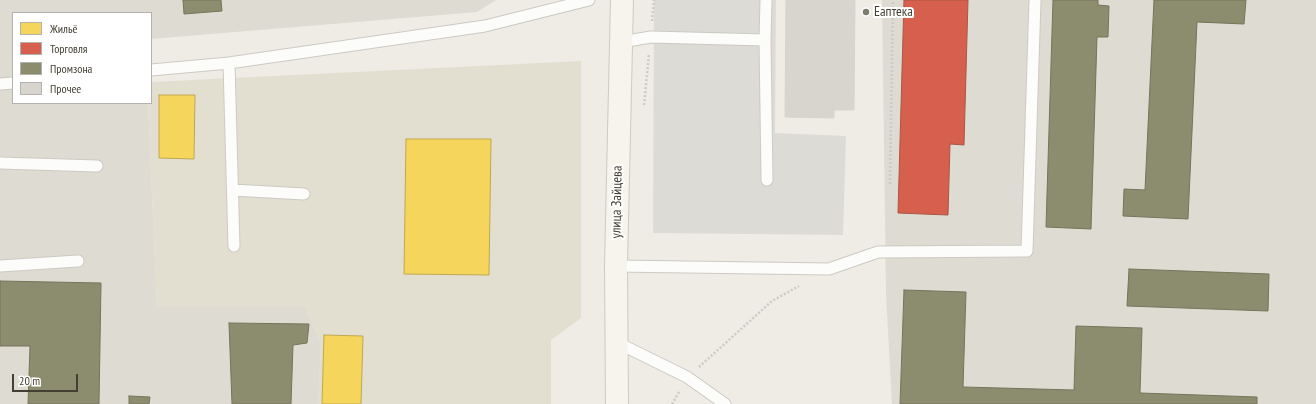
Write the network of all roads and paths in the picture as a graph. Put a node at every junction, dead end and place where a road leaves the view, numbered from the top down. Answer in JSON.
{"nodes":[{"id":1,"x":589,"y":0,"type":"edge"},
{"id":2,"x":622,"y":0,"type":"edge"},
{"id":3,"x":654,"y":0,"type":"edge"},
{"id":4,"x":766,"y":0,"type":"edge"},
{"id":5,"x":893,"y":0,"type":"edge"},
{"id":6,"x":1035,"y":0,"type":"edge"},
{"id":7,"x":651,"y":37,"type":"junction"},
{"id":8,"x":765,"y":40,"type":"junction"},
{"id":9,"x":621,"y":42,"type":"junction"},
{"id":10,"x":229,"y":63,"type":"junction"},
{"id":11,"x":152,"y":70,"type":"edge"},
{"id":12,"x":12,"y":83,"type":"edge"},
{"id":13,"x":0,"y":84,"type":"edge"},
{"id":14,"x":643,"y":107,"type":"dead end"},
{"id":15,"x":0,"y":163,"type":"edge"},
{"id":16,"x":97,"y":166,"type":"dead end"},
{"id":17,"x":767,"y":180,"type":"dead end"},
{"id":18,"x":890,"y":184,"type":"dead end"},
{"id":19,"x":233,"y":190,"type":"junction"},
{"id":20,"x":304,"y":194,"type":"dead end"},
{"id":21,"x":234,"y":246,"type":"dead end"},
{"id":22,"x":78,"y":261,"type":"dead end"},
{"id":23,"x":0,"y":266,"type":"edge"},
{"id":24,"x":616,"y":266,"type":"junction"},
{"id":25,"x":829,"y":269,"type":"junction"},
{"id":26,"x":618,"y":343,"type":"junction"},
{"id":27,"x":687,"y":377,"type":"junction"},
{"id":28,"x":617,"y":404,"type":"edge"},
{"id":29,"x":672,"y":404,"type":"edge"},
{"id":30,"x":725,"y":404,"type":"edge"}],
"edges":[{"from":1,"to":10,"type":"lane"},
{"from":2,"to":9,"type":"main road","name":"улица Зайцева"},
{"from":3,"to":7,"type":"path"},
{"from":4,"to":8,"type":"lane"},
{"from":5,"to":18,"type":"path"},
{"from":6,"to":25,"type":"lane"},
{"from":7,"to":8,"type":"lane"},
{"from":7,"to":9,"type":"lane"},
{"from":7,"to":14,"type":"path"},
{"from":8,"to":17,"type":"lane"},
{"from":9,"to":24,"type":"main road","name":"улица Зайцева"},
{"from":10,"to":11,"type":"lane"},
{"from":10,"to":19,"type":"lane"},
{"from":12,"to":13,"type":"lane"},
{"from":15,"to":16,"type":"lane"},
{"from":19,"to":20,"type":"lane"},
{"from":19,"to":21,"type":"lane"},
{"from":22,"to":23,"type":"lane"},
{"from":24,"to":25,"type":"lane"},
{"from":24,"to":26,"type":"main road","name":"улица Зайцева"},
{"from":25,"to":27,"type":"path"},
{"from":26,"to":27,"type":"lane"},
{"from":26,"to":28,"type":"main road","name":"улица Зайцева"},
{"from":27,"to":29,"type":"path"},
{"from":27,"to":30,"type":"lane"}]}
